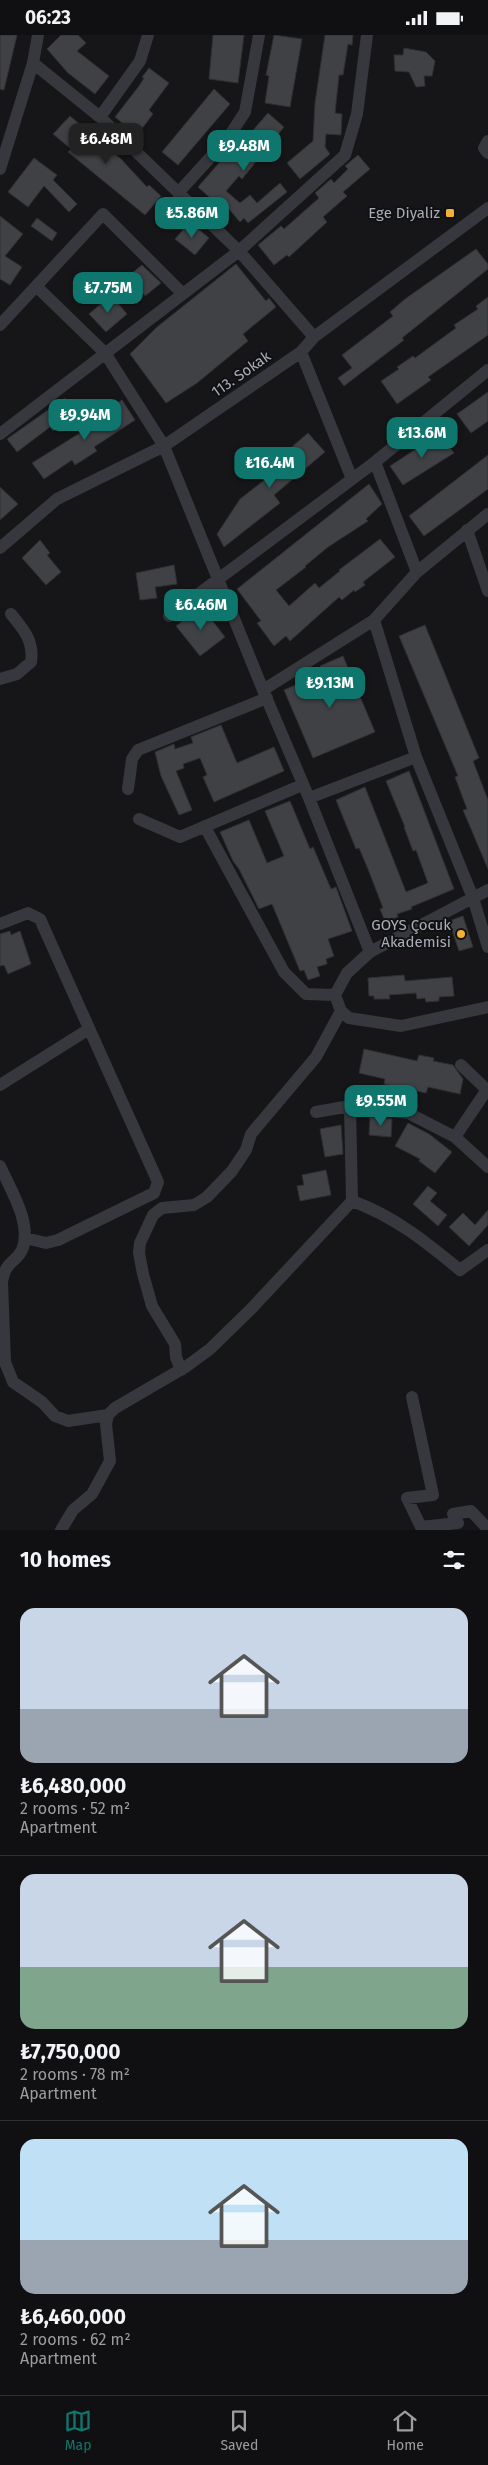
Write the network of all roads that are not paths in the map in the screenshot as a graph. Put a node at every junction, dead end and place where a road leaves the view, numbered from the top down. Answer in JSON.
{"nodes":[{"id":1,"x":38,"y":35,"type":"edge"},
{"id":2,"x":148,"y":35,"type":"edge"},
{"id":3,"x":259,"y":35,"type":"edge"},
{"id":4,"x":367,"y":35,"type":"edge"},
{"id":5,"x":33,"y":63,"type":"junction"},
{"id":6,"x":100,"y":117,"type":"junction"},
{"id":7,"x":488,"y":141,"type":"edge"},
{"id":8,"x":488,"y":153,"type":"edge"},
{"id":9,"x":0,"y":169,"type":"edge"},
{"id":10,"x":178,"y":193,"type":"junction"},
{"id":11,"x":488,"y":208,"type":"edge"},
{"id":12,"x":240,"y":251,"type":"junction"},
{"id":13,"x":37,"y":287,"type":"junction"},
{"id":14,"x":183,"y":294,"type":"junction"},
{"id":15,"x":0,"y":325,"type":"edge"},
{"id":16,"x":314,"y":337,"type":"junction"},
{"id":17,"x":302,"y":351,"type":"junction"},
{"id":18,"x":105,"y":353,"type":"junction"},
{"id":19,"x":488,"y":369,"type":"edge"},
{"id":20,"x":0,"y":434,"type":"edge"},
{"id":21,"x":164,"y":446,"type":"junction"},
{"id":22,"x":375,"y":462,"type":"junction"},
{"id":23,"x":352,"y":479,"type":"junction"},
{"id":24,"x":488,"y":514,"type":"edge"},
{"id":25,"x":467,"y":530,"type":"junction"},
{"id":26,"x":0,"y":548,"type":"edge"},
{"id":27,"x":417,"y":572,"type":"junction"},
{"id":28,"x":220,"y":579,"type":"junction"},
{"id":29,"x":488,"y":591,"type":"edge"},
{"id":30,"x":11,"y":614,"type":"dead end"},
{"id":31,"x":169,"y":616,"type":"dead end"},
{"id":32,"x":374,"y":620,"type":"junction"},
{"id":33,"x":0,"y":679,"type":"edge"},
{"id":34,"x":265,"y":694,"type":"junction"},
{"id":35,"x":416,"y":757,"type":"junction"},
{"id":36,"x":302,"y":785,"type":"junction"},
{"id":37,"x":128,"y":789,"type":"dead end"},
{"id":38,"x":309,"y":798,"type":"junction"},
{"id":39,"x":139,"y":819,"type":"dead end"},
{"id":40,"x":204,"y":827,"type":"junction"},
{"id":41,"x":488,"y":890,"type":"edge"},
{"id":42,"x":473,"y":898,"type":"junction"},
{"id":43,"x":0,"y":924,"type":"edge"},
{"id":44,"x":488,"y":947,"type":"edge"},
{"id":45,"x":370,"y":952,"type":"junction"},
{"id":46,"x":335,"y":995,"type":"junction"},
{"id":47,"x":488,"y":1007,"type":"edge"},
{"id":48,"x":341,"y":1011,"type":"junction"},
{"id":49,"x":89,"y":1029,"type":"junction"},
{"id":50,"x":462,"y":1065,"type":"dead end"},
{"id":51,"x":0,"y":1085,"type":"edge"},
{"id":52,"x":487,"y":1091,"type":"edge"},
{"id":53,"x":350,"y":1106,"type":"junction"},
{"id":54,"x":316,"y":1112,"type":"dead end"},
{"id":55,"x":455,"y":1137,"type":"junction"},
{"id":56,"x":0,"y":1166,"type":"edge"},
{"id":57,"x":488,"y":1167,"type":"edge"},
{"id":58,"x":352,"y":1201,"type":"junction"},
{"id":59,"x":25,"y":1238,"type":"junction"},
{"id":60,"x":488,"y":1250,"type":"edge"},
{"id":61,"x":181,"y":1370,"type":"junction"},
{"id":62,"x":412,"y":1397,"type":"dead end"},
{"id":63,"x":108,"y":1415,"type":"junction"},
{"id":64,"x":488,"y":1529,"type":"edge"},
{"id":65,"x":61,"y":1530,"type":"edge"}],
"edges":[{"from":1,"to":5,"type":"street"},
{"from":2,"to":6,"type":"street"},
{"from":3,"to":10,"type":"street"},
{"from":4,"to":12,"type":"street"},
{"from":5,"to":6,"type":"street"},
{"from":5,"to":9,"type":"street"},
{"from":6,"to":10,"type":"street"},
{"from":7,"to":8,"type":"street"},
{"from":10,"to":12,"type":"street"},
{"from":11,"to":16,"type":"street","name":"113. Sokak"},
{"from":12,"to":14,"type":"street"},
{"from":12,"to":16,"type":"street"},
{"from":13,"to":14,"type":"street"},
{"from":13,"to":15,"type":"street"},
{"from":13,"to":18,"type":"street"},
{"from":14,"to":18,"type":"street"},
{"from":16,"to":17,"type":"street","name":"113. Sokak"},
{"from":17,"to":21,"type":"street","name":"113. Sokak"},
{"from":17,"to":23,"type":"street"},
{"from":18,"to":20,"type":"street"},
{"from":18,"to":21,"type":"street"},
{"from":19,"to":22,"type":"street"},
{"from":21,"to":26,"type":"street","name":"113. Sokak"},
{"from":21,"to":28,"type":"street"},
{"from":22,"to":23,"type":"street"},
{"from":22,"to":27,"type":"street"},
{"from":23,"to":28,"type":"street"},
{"from":24,"to":25,"type":"street"},
{"from":25,"to":27,"type":"street"},
{"from":25,"to":29,"type":"street"},
{"from":27,"to":32,"type":"street"},
{"from":28,"to":31,"type":"street"},
{"from":28,"to":34,"type":"street"},
{"from":30,"to":33,"type":"street"},
{"from":32,"to":34,"type":"street"},
{"from":32,"to":35,"type":"street"},
{"from":34,"to":36,"type":"street"},
{"from":34,"to":37,"type":"street"},
{"from":35,"to":38,"type":"street"},
{"from":35,"to":42,"type":"street"},
{"from":36,"to":38,"type":"street"},
{"from":36,"to":40,"type":"street"},
{"from":38,"to":45,"type":"street"},
{"from":39,"to":40,"type":"street"},
{"from":40,"to":46,"type":"street"},
{"from":41,"to":42,"type":"street"},
{"from":42,"to":44,"type":"street"},
{"from":42,"to":45,"type":"street"},
{"from":43,"to":49,"type":"street"},
{"from":45,"to":46,"type":"street"},
{"from":46,"to":48,"type":"street"},
{"from":47,"to":48,"type":"street"},
{"from":48,"to":61,"type":"street"},
{"from":49,"to":51,"type":"street"},
{"from":49,"to":59,"type":"street"},
{"from":50,"to":52,"type":"street"},
{"from":52,"to":55,"type":"street"},
{"from":53,"to":54,"type":"street"},
{"from":53,"to":55,"type":"street"},
{"from":53,"to":58,"type":"street"},
{"from":55,"to":57,"type":"street"},
{"from":56,"to":59,"type":"street"},
{"from":58,"to":60,"type":"street"},
{"from":58,"to":61,"type":"street"},
{"from":59,"to":63,"type":"street"},
{"from":61,"to":63,"type":"street"},
{"from":62,"to":64,"type":"street"},
{"from":63,"to":65,"type":"street"}]}
